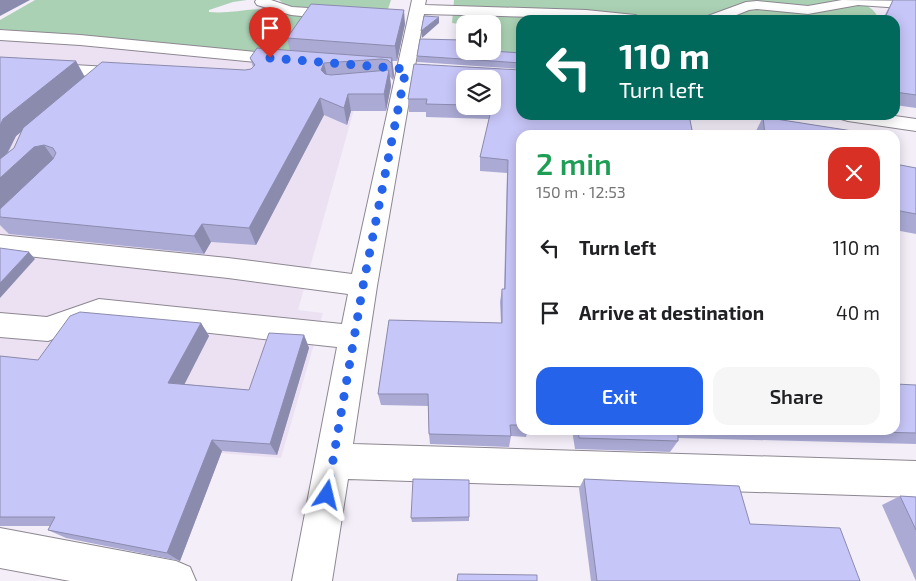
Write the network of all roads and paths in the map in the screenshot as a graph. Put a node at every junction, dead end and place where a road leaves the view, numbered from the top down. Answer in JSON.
{"nodes":[{"id":1,"x":855,"y":1,"type":"edge"},
{"id":2,"x":262,"y":2,"type":"dead end"},
{"id":3,"x":916,"y":6,"type":"edge"},
{"id":4,"x":413,"y":11,"type":"edge"},
{"id":5,"x":578,"y":15,"type":"edge"},
{"id":6,"x":723,"y":15,"type":"edge"},
{"id":7,"x":358,"y":16,"type":"edge"},
{"id":8,"x":0,"y":35,"type":"edge"},
{"id":9,"x":308,"y":62,"type":"edge"},
{"id":10,"x":0,"y":66,"type":"edge"},
{"id":11,"x":106,"y":72,"type":"junction"},
{"id":12,"x":145,"y":74,"type":"edge"},
{"id":13,"x":84,"y":91,"type":"edge"},
{"id":14,"x":882,"y":120,"type":"edge"},
{"id":15,"x":916,"y":125,"type":"edge"},
{"id":16,"x":1,"y":231,"type":"edge"},
{"id":17,"x":363,"y":286,"type":"junction"},
{"id":18,"x":0,"y":325,"type":"edge"},
{"id":19,"x":354,"y":337,"type":"junction"},
{"id":20,"x":332,"y":461,"type":"junction"},
{"id":21,"x":916,"y":479,"type":"edge"},
{"id":22,"x":0,"y":548,"type":"edge"},
{"id":23,"x":176,"y":581,"type":"edge"},
{"id":24,"x":312,"y":581,"type":"edge"}],
"edges":[{"from":1,"to":3,"type":"street"},
{"from":1,"to":6,"type":"street"},
{"from":2,"to":7,"type":"street"},
{"from":4,"to":5,"type":"street"},
{"from":4,"to":17,"type":"street"},
{"from":8,"to":9,"type":"street"},
{"from":10,"to":11,"type":"street"},
{"from":11,"to":12,"type":"street"},
{"from":11,"to":13,"type":"street"},
{"from":14,"to":15,"type":"street"},
{"from":16,"to":17,"type":"street"},
{"from":17,"to":19,"type":"street"},
{"from":18,"to":19,"type":"street"},
{"from":19,"to":20,"type":"street"},
{"from":20,"to":21,"type":"street"},
{"from":20,"to":24,"type":"street"},
{"from":22,"to":23,"type":"street"}]}
